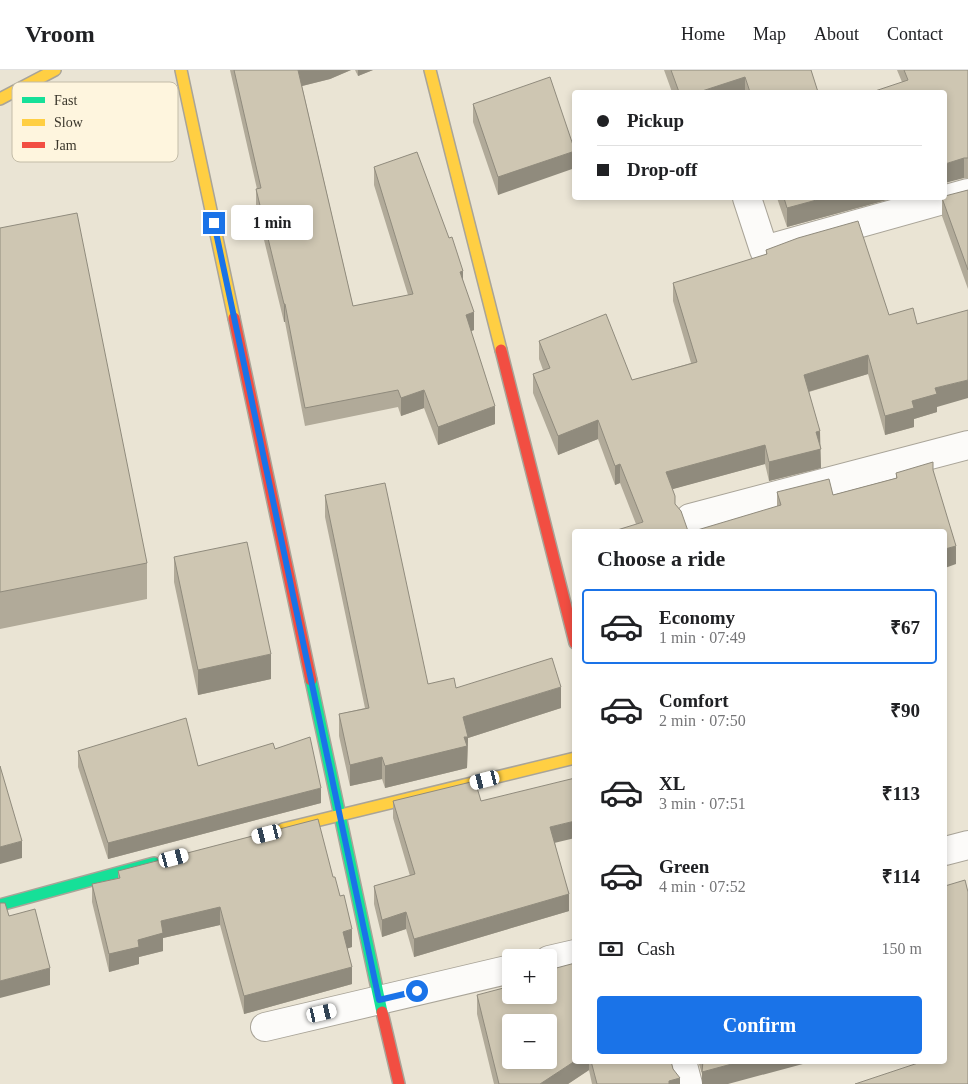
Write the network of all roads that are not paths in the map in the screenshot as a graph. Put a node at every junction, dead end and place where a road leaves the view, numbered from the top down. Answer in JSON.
{"nodes":[{"id":1,"x":55,"y":70,"type":"edge"},
{"id":2,"x":181,"y":70,"type":"edge"},
{"id":3,"x":430,"y":70,"type":"edge"},
{"id":4,"x":31,"y":82,"type":"edge"},
{"id":5,"x":12,"y":92,"type":"edge"},
{"id":6,"x":0,"y":98,"type":"edge"},
{"id":7,"x":968,"y":193,"type":"edge"},
{"id":8,"x":947,"y":199,"type":"edge"},
{"id":9,"x":748,"y":200,"type":"edge"},
{"id":10,"x":943,"y":200,"type":"edge"},
{"id":11,"x":968,"y":446,"type":"edge"},
{"id":12,"x":690,"y":518,"type":"dead end"},
{"id":13,"x":572,"y":631,"type":"edge"},
{"id":14,"x":572,"y":759,"type":"edge"},
{"id":15,"x":340,"y":814,"type":"junction"},
{"id":16,"x":274,"y":832,"type":"edge"},
{"id":17,"x":968,"y":845,"type":"edge"},
{"id":18,"x":947,"y":851,"type":"edge"},
{"id":19,"x":169,"y":859,"type":"edge"},
{"id":20,"x":0,"y":905,"type":"edge"},
{"id":21,"x":572,"y":955,"type":"edge"},
{"id":22,"x":557,"y":958,"type":"edge"},
{"id":23,"x":502,"y":971,"type":"edge"},
{"id":24,"x":379,"y":1000,"type":"junction"},
{"id":25,"x":265,"y":1027,"type":"dead end"},
{"id":26,"x":683,"y":1064,"type":"edge"},
{"id":27,"x":399,"y":1084,"type":"edge"},
{"id":28,"x":688,"y":1084,"type":"edge"}],
"edges":[{"from":1,"to":4,"type":"street"},
{"from":2,"to":15,"type":"street"},
{"from":3,"to":13,"type":"street"},
{"from":5,"to":6,"type":"street"},
{"from":7,"to":8,"type":"street"},
{"from":9,"to":10,"type":"street"},
{"from":11,"to":12,"type":"street"},
{"from":14,"to":15,"type":"street"},
{"from":15,"to":16,"type":"street"},
{"from":15,"to":24,"type":"street"},
{"from":17,"to":18,"type":"street"},
{"from":19,"to":20,"type":"street"},
{"from":21,"to":22,"type":"street"},
{"from":23,"to":24,"type":"street"},
{"from":24,"to":25,"type":"street"},
{"from":24,"to":27,"type":"street"},
{"from":26,"to":28,"type":"street"}]}
